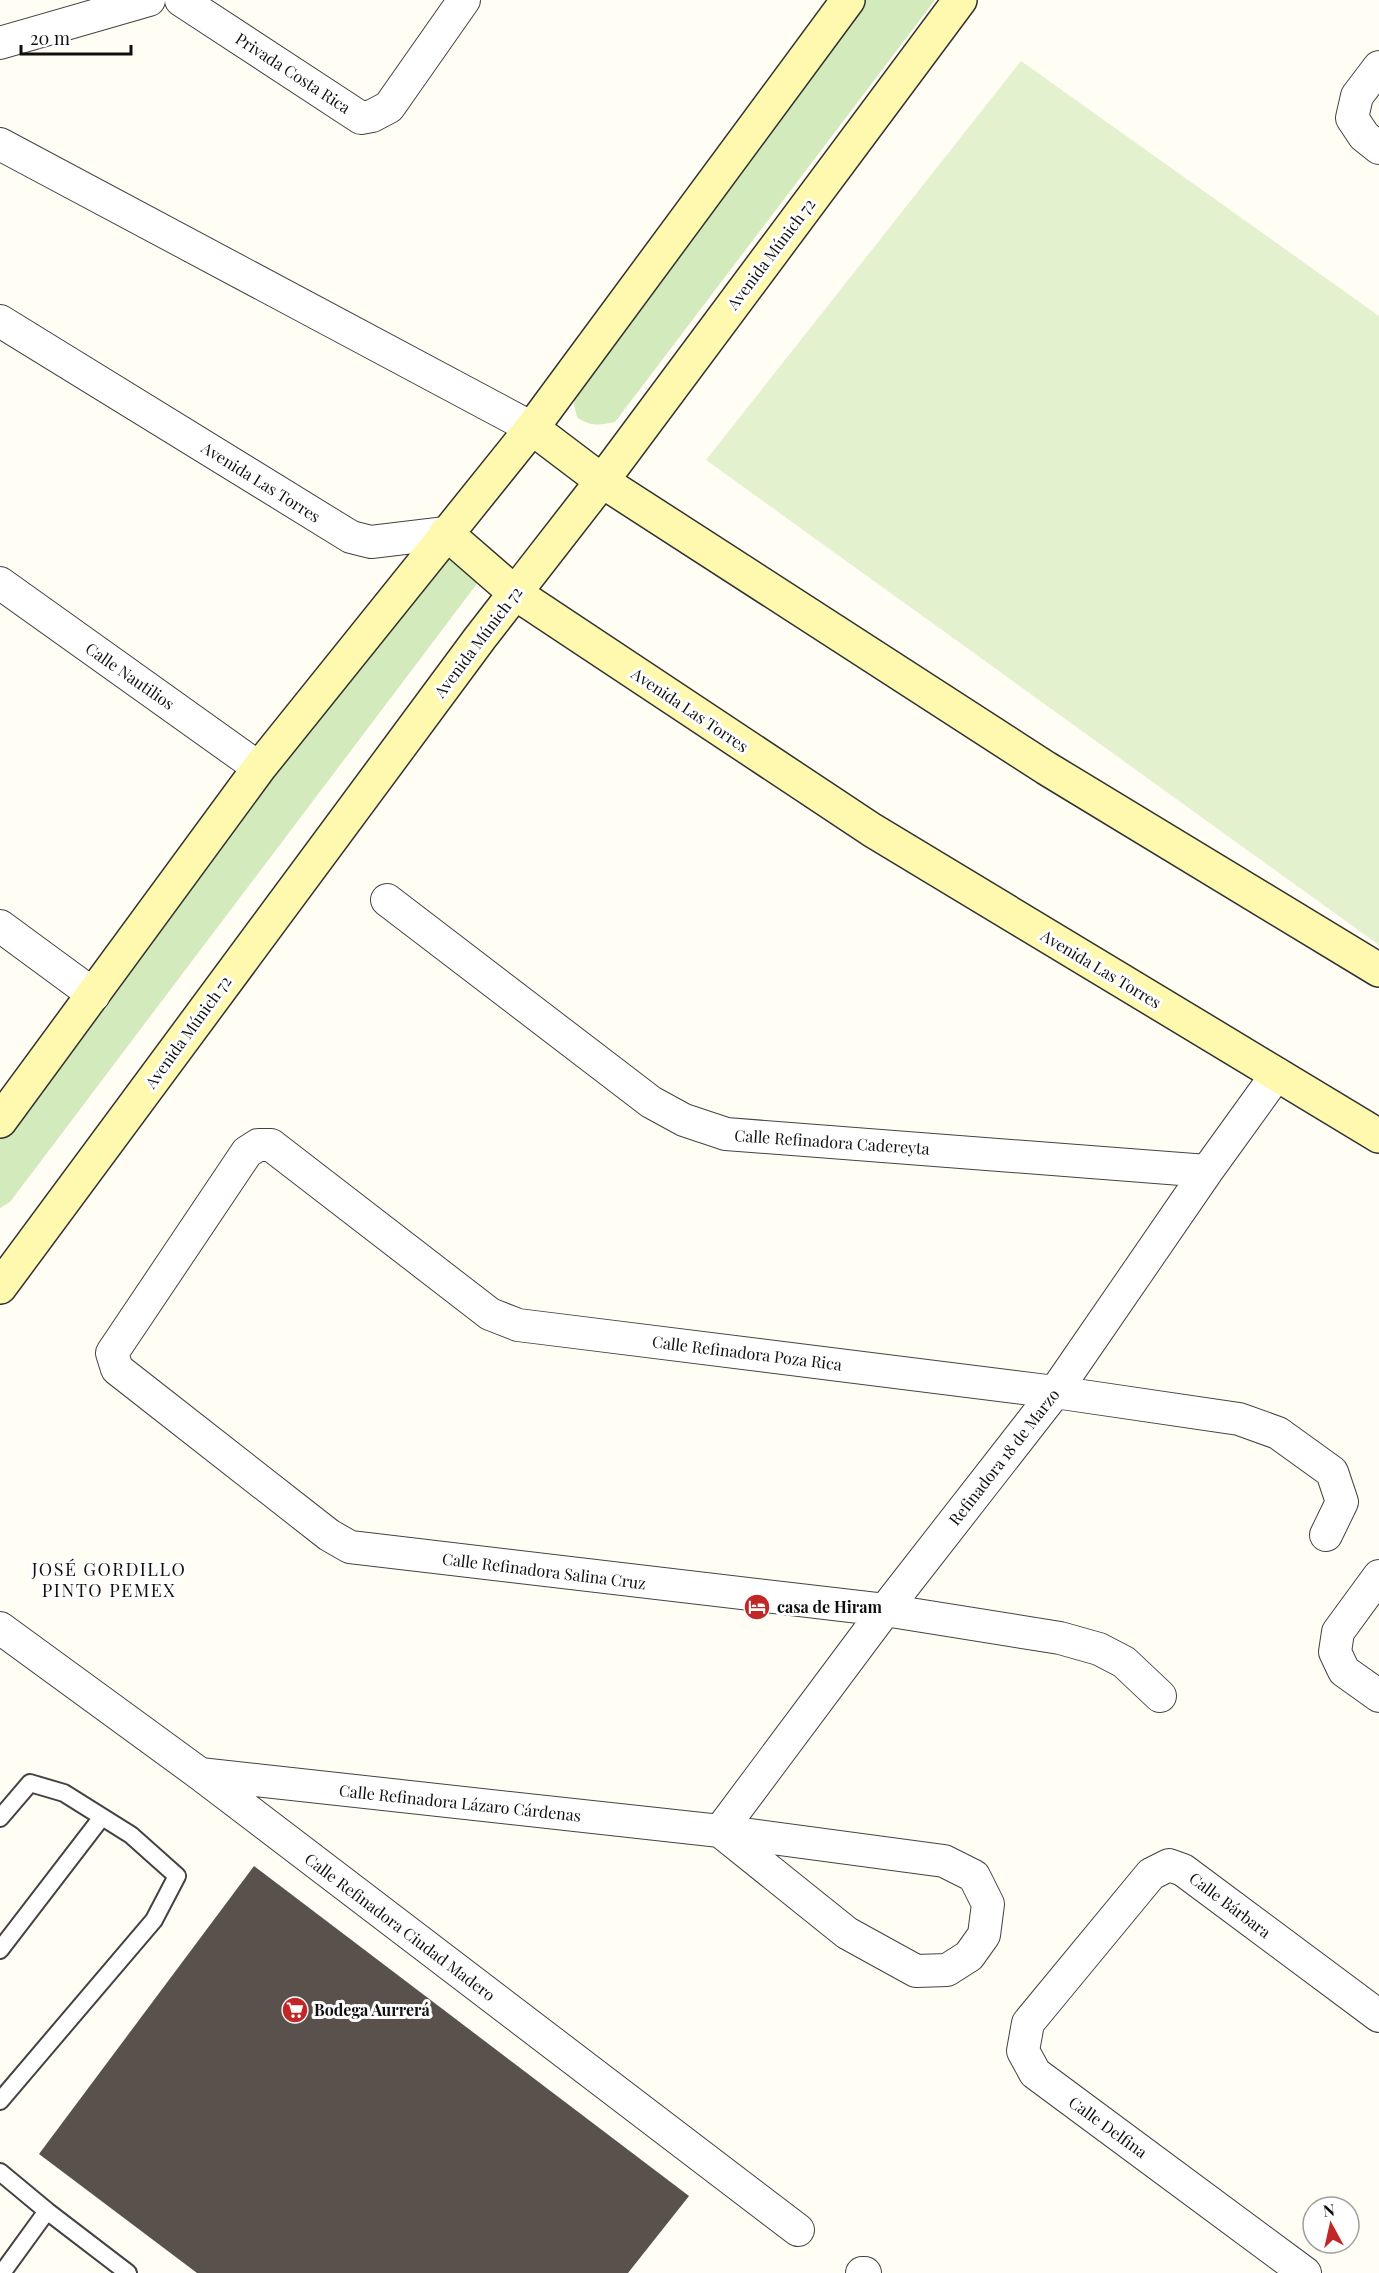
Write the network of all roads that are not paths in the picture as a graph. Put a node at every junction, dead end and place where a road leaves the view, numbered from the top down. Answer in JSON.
{"nodes":[{"id":1,"x":149,"y":0,"type":"edge"},
{"id":2,"x":181,"y":0,"type":"edge"},
{"id":3,"x":464,"y":0,"type":"edge"},
{"id":4,"x":848,"y":0,"type":"edge"},
{"id":5,"x":960,"y":0,"type":"edge"},
{"id":6,"x":0,"y":43,"type":"edge"},
{"id":7,"x":1379,"y":67,"type":"edge"},
{"id":8,"x":0,"y":144,"type":"edge"},
{"id":9,"x":1379,"y":148,"type":"edge"},
{"id":10,"x":0,"y":321,"type":"edge"},
{"id":11,"x":532,"y":428,"type":"junction"},
{"id":12,"x":602,"y":481,"type":"junction"},
{"id":13,"x":446,"y":533,"type":"junction"},
{"id":14,"x":0,"y":584,"type":"edge"},
{"id":15,"x":515,"y":593,"type":"junction"},
{"id":16,"x":259,"y":768,"type":"junction"},
{"id":17,"x":387,"y":900,"type":"dead end"},
{"id":18,"x":0,"y":926,"type":"edge"},
{"id":19,"x":1379,"y":969,"type":"edge"},
{"id":20,"x":94,"y":995,"type":"junction"},
{"id":21,"x":1277,"y":1074,"type":"junction"},
{"id":22,"x":0,"y":1121,"type":"edge"},
{"id":23,"x":1379,"y":1136,"type":"edge"},
{"id":24,"x":1207,"y":1171,"type":"junction"},
{"id":25,"x":188,"y":1242,"type":"joint"},
{"id":26,"x":3,"y":1276,"type":"edge"},
{"id":27,"x":1055,"y":1392,"type":"junction"},
{"id":28,"x":1326,"y":1535,"type":"dead end"},
{"id":29,"x":1379,"y":1576,"type":"edge"},
{"id":30,"x":885,"y":1610,"type":"junction"},
{"id":31,"x":0,"y":1628,"type":"edge"},
{"id":32,"x":1160,"y":1696,"type":"dead end"},
{"id":33,"x":1379,"y":1696,"type":"edge"},
{"id":34,"x":200,"y":1774,"type":"junction"},
{"id":35,"x":102,"y":1817,"type":"junction"},
{"id":36,"x":0,"y":1818,"type":"edge"},
{"id":37,"x":720,"y":1831,"type":"junction"},
{"id":38,"x":1092,"y":1944,"type":"joint"},
{"id":39,"x":0,"y":1950,"type":"edge"},
{"id":40,"x":1379,"y":2016,"type":"edge"},
{"id":41,"x":0,"y":2101,"type":"edge"},
{"id":42,"x":0,"y":2172,"type":"edge"},
{"id":43,"x":47,"y":2211,"type":"junction"},
{"id":44,"x":798,"y":2230,"type":"dead end"},
{"id":45,"x":2,"y":2273,"type":"edge"},
{"id":46,"x":128,"y":2273,"type":"edge"},
{"id":47,"x":1305,"y":2273,"type":"edge"}],
"edges":[{"from":1,"to":6,"type":"street"},
{"from":2,"to":3,"type":"street","name":"Privada Costa Rica"},
{"from":4,"to":11,"type":"main road"},
{"from":5,"to":12,"type":"main road","name":"Avenida Múnich 72"},
{"from":7,"to":9,"type":"street"},
{"from":8,"to":11,"type":"street"},
{"from":10,"to":13,"type":"street","name":"Avenida Las Torres"},
{"from":11,"to":12,"type":"main road"},
{"from":11,"to":13,"type":"main road"},
{"from":12,"to":15,"type":"main road","name":"Avenida Múnich 72"},
{"from":12,"to":19,"type":"main road"},
{"from":13,"to":15,"type":"main road","name":"Avenida Las Torres"},
{"from":13,"to":16,"type":"main road"},
{"from":14,"to":16,"type":"street","name":"Calle Nautilios"},
{"from":15,"to":21,"type":"main road","name":"Avenida Las Torres"},
{"from":15,"to":26,"type":"main road","name":"Avenida Múnich 72"},
{"from":16,"to":20,"type":"main road"},
{"from":17,"to":24,"type":"street","name":"Calle Refinadora Cadereyta"},
{"from":18,"to":20,"type":"street"},
{"from":20,"to":22,"type":"main road"},
{"from":21,"to":23,"type":"main road","name":"Avenida Las Torres"},
{"from":21,"to":24,"type":"street","name":"Refinadora 18 de Marzo"},
{"from":24,"to":27,"type":"street","name":"Refinadora 18 de Marzo"},
{"from":25,"to":27,"type":"street","name":"Calle Refinadora Poza Rica"},
{"from":25,"to":30,"type":"street","name":"Calle Refinadora Salina Cruz"},
{"from":27,"to":28,"type":"street","name":"Calle Refinadora Poza Rica"},
{"from":27,"to":30,"type":"street","name":"Refinadora 18 de Marzo"},
{"from":29,"to":33,"type":"street"},
{"from":30,"to":32,"type":"street","name":"Calle Refinadora Salina Cruz"},
{"from":30,"to":37,"type":"street","name":"Refinadora 18 de Marzo"},
{"from":31,"to":34,"type":"street","name":"Calle Refinadora Ciudad Madero"},
{"from":34,"to":37,"type":"street","name":"Calle Refinadora Lázaro Cárdenas"},
{"from":34,"to":44,"type":"street","name":"Calle Refinadora Ciudad Madero"},
{"from":35,"to":36,"type":"lane"},
{"from":35,"to":39,"type":"lane"},
{"from":35,"to":41,"type":"lane"},
{"from":37,"to":37,"type":"street","name":"Calle Refinadora Lázaro Cárdenas"},
{"from":38,"to":40,"type":"street","name":"Calle Bárbara"},
{"from":38,"to":47,"type":"street","name":"Calle Delfina"},
{"from":42,"to":43,"type":"lane"},
{"from":43,"to":45,"type":"lane"},
{"from":43,"to":46,"type":"lane"}]}
